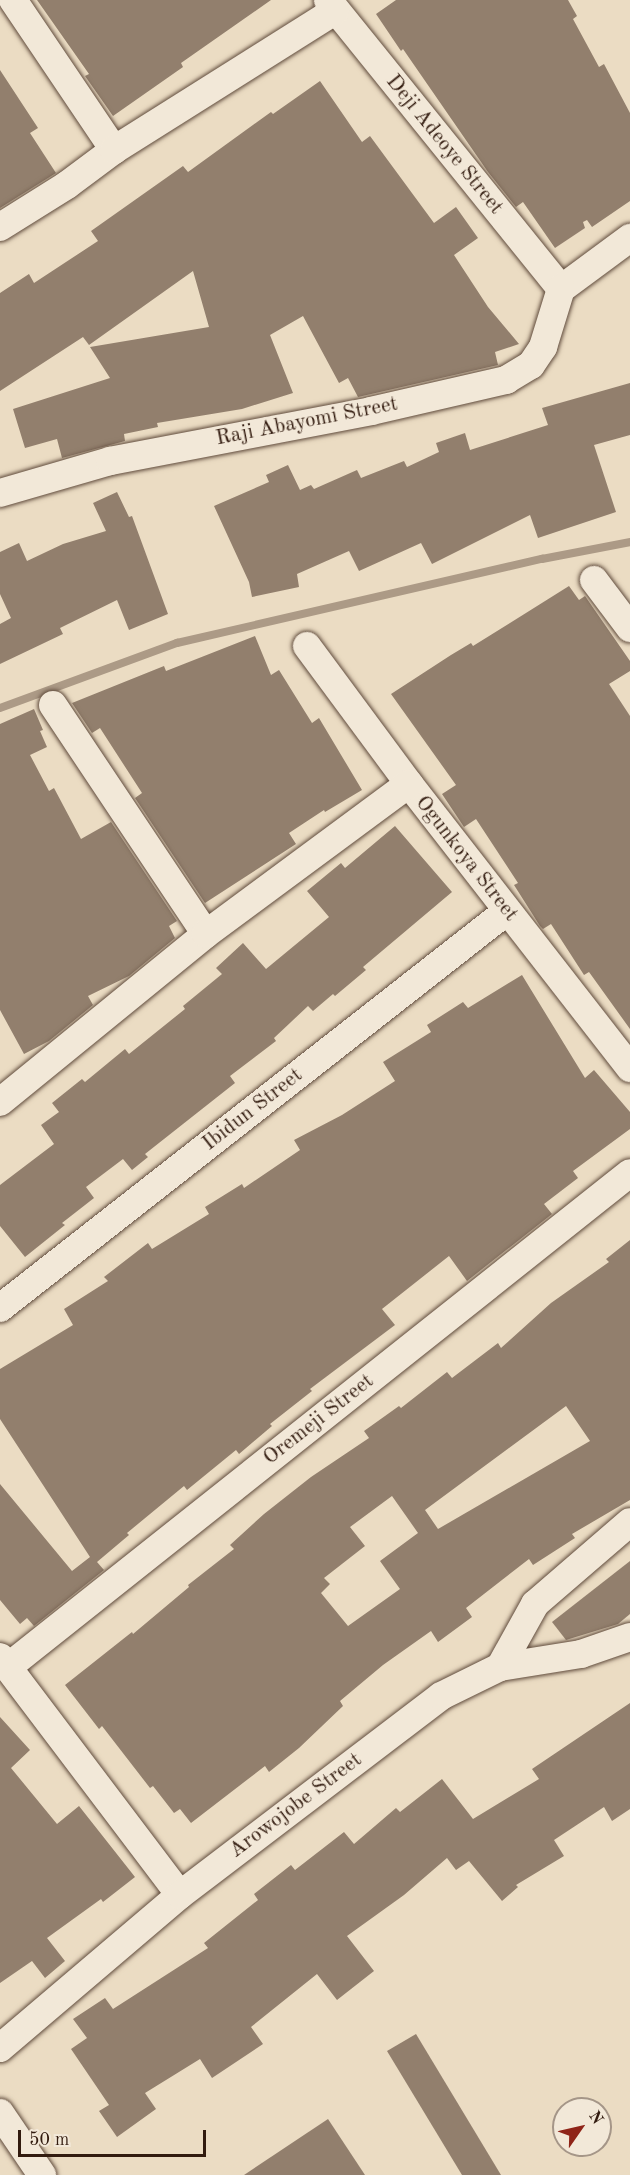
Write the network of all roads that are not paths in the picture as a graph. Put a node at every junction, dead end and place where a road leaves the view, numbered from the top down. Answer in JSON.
{"nodes":[{"id":1,"x":13,"y":0,"type":"edge"},
{"id":2,"x":332,"y":5,"type":"edge"},
{"id":3,"x":114,"y":150,"type":"junction"},
{"id":4,"x":0,"y":227,"type":"edge"},
{"id":5,"x":630,"y":238,"type":"edge"},
{"id":6,"x":561,"y":289,"type":"junction"},
{"id":7,"x":0,"y":493,"type":"edge"},
{"id":8,"x":594,"y":580,"type":"dead end"},
{"id":9,"x":630,"y":628,"type":"edge"},
{"id":10,"x":307,"y":646,"type":"dead end"},
{"id":11,"x":53,"y":705,"type":"dead end"},
{"id":12,"x":409,"y":784,"type":"junction"},
{"id":13,"x":507,"y":911,"type":"junction"},
{"id":14,"x":206,"y":933,"type":"junction"},
{"id":15,"x":630,"y":1068,"type":"edge"},
{"id":16,"x":1,"y":1098,"type":"edge"},
{"id":17,"x":630,"y":1173,"type":"edge"},
{"id":18,"x":0,"y":1308,"type":"edge"},
{"id":19,"x":630,"y":1522,"type":"edge"},
{"id":20,"x":630,"y":1637,"type":"edge"},
{"id":21,"x":4,"y":1662,"type":"edge"},
{"id":22,"x":500,"y":1667,"type":"junction"},
{"id":23,"x":180,"y":1895,"type":"junction"},
{"id":24,"x":0,"y":2048,"type":"edge"},
{"id":25,"x":0,"y":2113,"type":"edge"},
{"id":26,"x":42,"y":2175,"type":"edge"}],
"edges":[{"from":1,"to":3,"type":"street"},
{"from":2,"to":3,"type":"street"},
{"from":2,"to":6,"type":"street","name":"Deji Adeoye Street"},
{"from":3,"to":4,"type":"street"},
{"from":5,"to":6,"type":"street"},
{"from":6,"to":7,"type":"street","name":"Raji Abayomi Street"},
{"from":8,"to":9,"type":"street"},
{"from":10,"to":12,"type":"street","name":"Ogunkoya Street"},
{"from":11,"to":14,"type":"street"},
{"from":12,"to":13,"type":"street","name":"Ogunkoya Street"},
{"from":12,"to":14,"type":"street"},
{"from":13,"to":15,"type":"street","name":"Ogunkoya Street"},
{"from":13,"to":18,"type":"street","name":"Ibidun Street"},
{"from":14,"to":16,"type":"street"},
{"from":17,"to":21,"type":"street","name":"Oremeji Street"},
{"from":19,"to":22,"type":"street"},
{"from":20,"to":22,"type":"street","name":"Arowojobe Street"},
{"from":21,"to":23,"type":"street"},
{"from":22,"to":23,"type":"street","name":"Arowojobe Street"},
{"from":23,"to":24,"type":"street","name":"Arowojobe Street"},
{"from":25,"to":26,"type":"street"}]}
